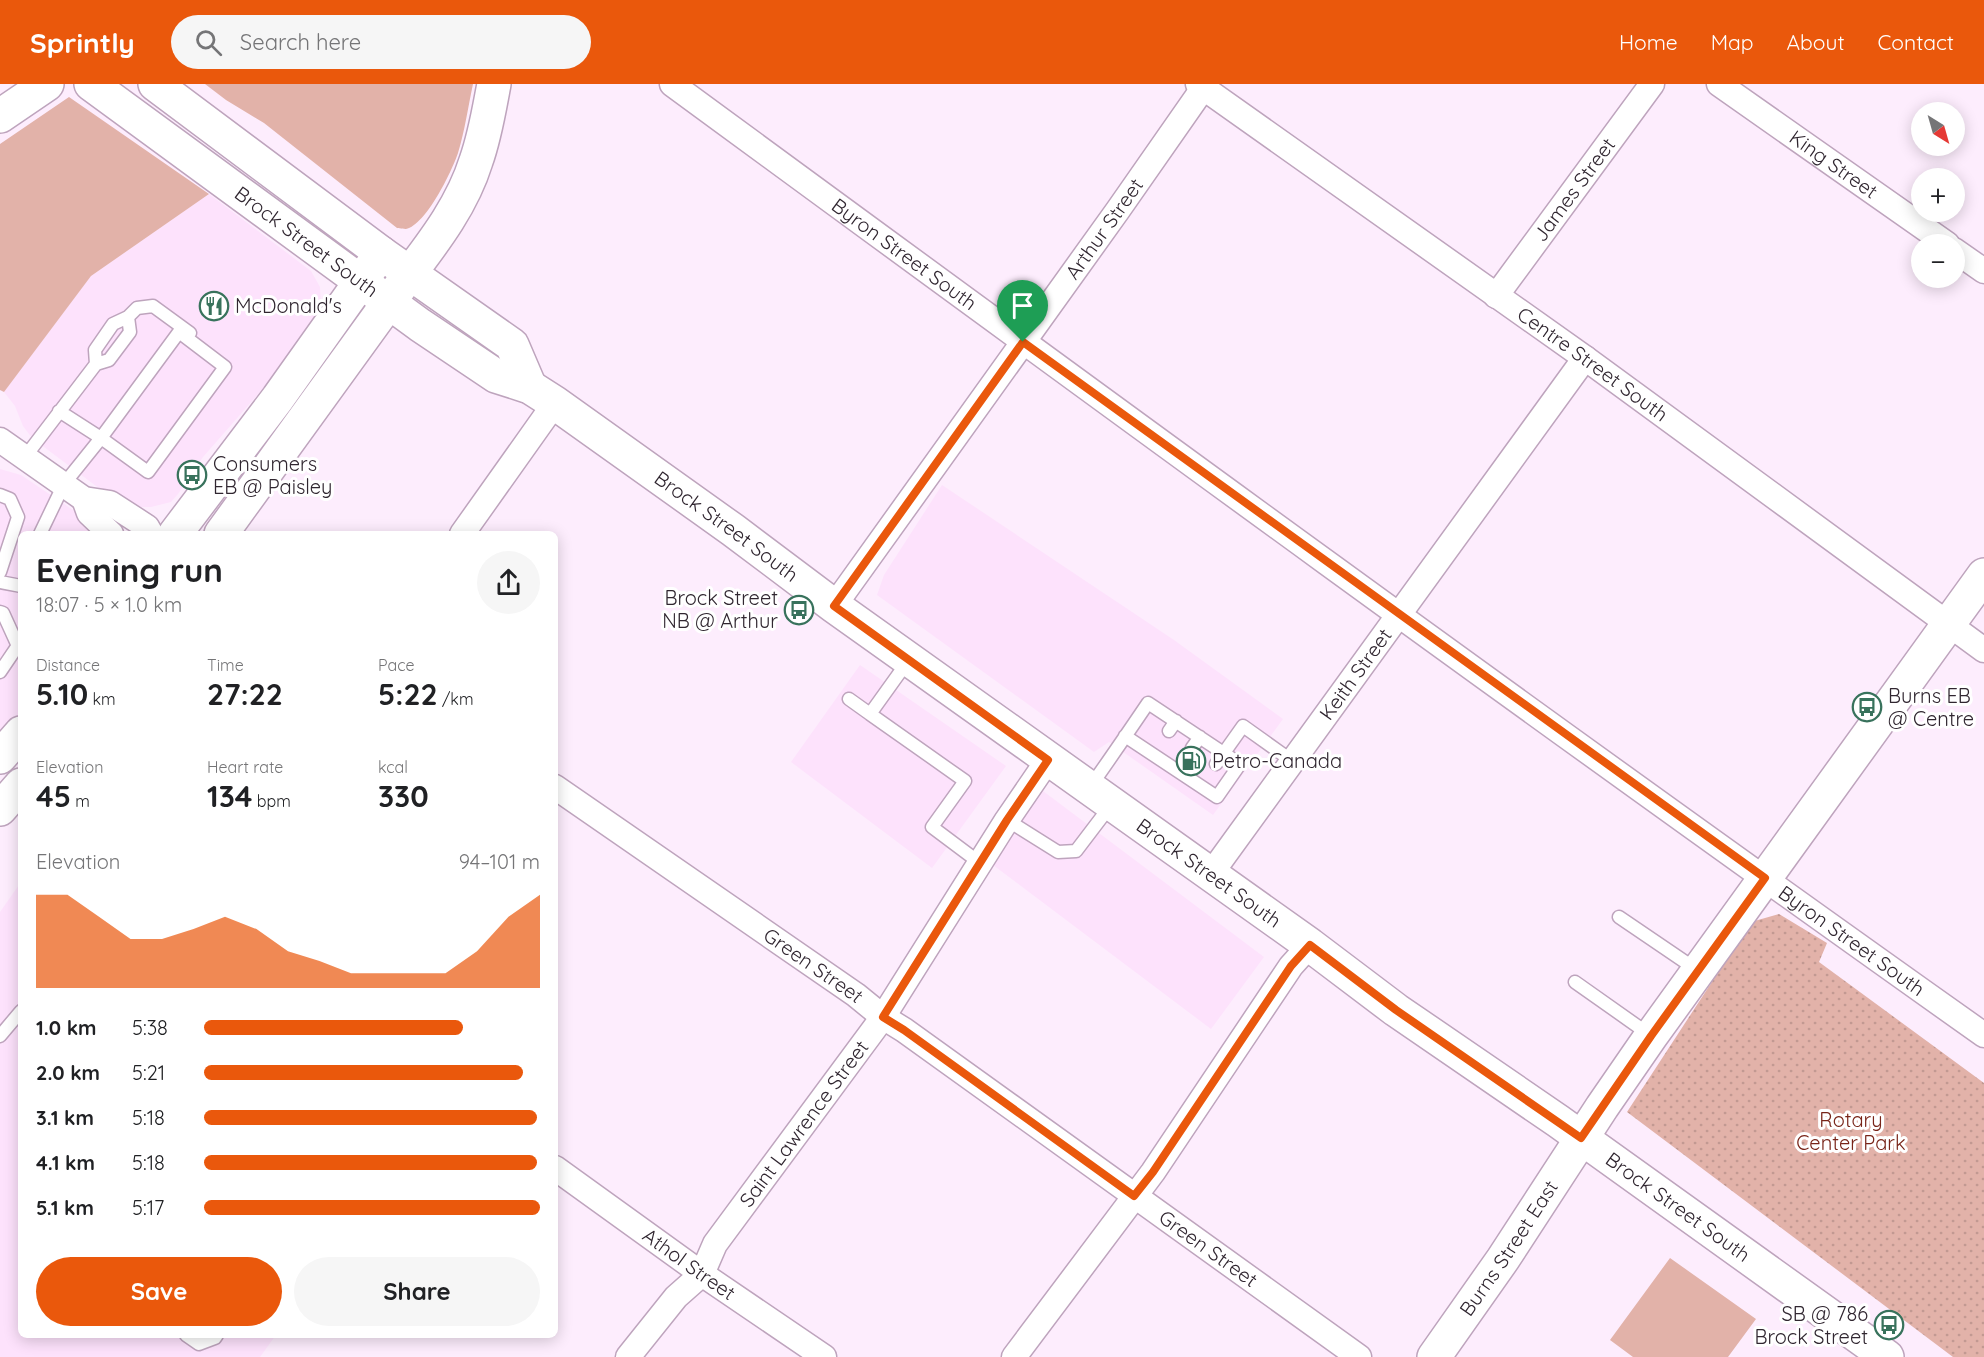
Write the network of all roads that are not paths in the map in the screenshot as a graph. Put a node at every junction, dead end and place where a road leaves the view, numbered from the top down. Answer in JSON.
{"nodes":[{"id":1,"x":17,"y":84,"type":"edge"},
{"id":2,"x":47,"y":84,"type":"edge"},
{"id":3,"x":91,"y":84,"type":"edge"},
{"id":4,"x":494,"y":84,"type":"edge"},
{"id":5,"x":672,"y":84,"type":"edge"},
{"id":6,"x":1652,"y":84,"type":"edge"},
{"id":7,"x":1719,"y":84,"type":"edge"},
{"id":8,"x":1202,"y":85,"type":"edge"},
{"id":9,"x":165,"y":92,"type":"edge"},
{"id":10,"x":0,"y":95,"type":"edge"},
{"id":11,"x":0,"y":116,"type":"edge"},
{"id":12,"x":1933,"y":234,"type":"edge"},
{"id":13,"x":381,"y":253,"type":"junction"},
{"id":14,"x":1965,"y":258,"type":"edge"},
{"id":15,"x":1984,"y":271,"type":"edge"},
{"id":16,"x":410,"y":273,"type":"junction"},
{"id":17,"x":360,"y":282,"type":"junction"},
{"id":18,"x":1496,"y":296,"type":"junction"},
{"id":19,"x":389,"y":303,"type":"junction"},
{"id":20,"x":128,"y":317,"type":"junction"},
{"id":21,"x":1023,"y":342,"type":"junction"},
{"id":22,"x":1585,"y":358,"type":"junction"},
{"id":23,"x":96,"y":364,"type":"junction"},
{"id":24,"x":222,"y":364,"type":"junction"},
{"id":25,"x":542,"y":395,"type":"junction"},
{"id":26,"x":59,"y":411,"type":"junction"},
{"id":27,"x":101,"y":438,"type":"junction"},
{"id":28,"x":0,"y":440,"type":"edge"},
{"id":29,"x":25,"y":458,"type":"junction"},
{"id":30,"x":64,"y":484,"type":"junction"},
{"id":31,"x":0,"y":495,"type":"edge"},
{"id":32,"x":84,"y":500,"type":"junction"},
{"id":33,"x":41,"y":531,"type":"edge"},
{"id":34,"x":108,"y":531,"type":"edge"},
{"id":35,"x":149,"y":531,"type":"edge"},
{"id":36,"x":177,"y":531,"type":"edge"},
{"id":37,"x":223,"y":531,"type":"edge"},
{"id":38,"x":464,"y":531,"type":"edge"},
{"id":39,"x":0,"y":572,"type":"edge"},
{"id":40,"x":1984,"y":575,"type":"edge"},
{"id":41,"x":0,"y":582,"type":"edge"},
{"id":42,"x":18,"y":585,"type":"edge"},
{"id":43,"x":834,"y":606,"type":"junction"},
{"id":44,"x":0,"y":612,"type":"edge"},
{"id":45,"x":1400,"y":614,"type":"junction"},
{"id":46,"x":1948,"y":624,"type":"junction"},
{"id":47,"x":18,"y":641,"type":"edge"},
{"id":48,"x":18,"y":648,"type":"edge"},
{"id":49,"x":1984,"y":650,"type":"edge"},
{"id":50,"x":908,"y":660,"type":"junction"},
{"id":51,"x":0,"y":672,"type":"edge"},
{"id":52,"x":849,"y":699,"type":"dead end"},
{"id":53,"x":870,"y":714,"type":"junction"},
{"id":54,"x":18,"y":736,"type":"edge"},
{"id":55,"x":1125,"y":736,"type":"junction"},
{"id":56,"x":1200,"y":737,"type":"junction"},
{"id":57,"x":1192,"y":748,"type":"dead end"},
{"id":58,"x":1224,"y":753,"type":"junction"},
{"id":59,"x":0,"y":757,"type":"edge"},
{"id":60,"x":1048,"y":760,"type":"junction"},
{"id":61,"x":1292,"y":761,"type":"junction"},
{"id":62,"x":1216,"y":764,"type":"dead end"},
{"id":63,"x":18,"y":788,"type":"edge"},
{"id":64,"x":558,"y":790,"type":"edge"},
{"id":65,"x":1100,"y":796,"type":"junction"},
{"id":66,"x":0,"y":809,"type":"edge"},
{"id":67,"x":1007,"y":820,"type":"junction"},
{"id":68,"x":980,"y":863,"type":"junction"},
{"id":69,"x":1210,"y":875,"type":"junction"},
{"id":70,"x":1765,"y":878,"type":"junction"},
{"id":71,"x":1619,"y":917,"type":"dead end"},
{"id":72,"x":1310,"y":945,"type":"junction"},
{"id":73,"x":1698,"y":971,"type":"junction"},
{"id":74,"x":1575,"y":982,"type":"dead end"},
{"id":75,"x":18,"y":1015,"type":"edge"},
{"id":76,"x":883,"y":1017,"type":"junction"},
{"id":77,"x":1984,"y":1035,"type":"edge"},
{"id":78,"x":0,"y":1036,"type":"edge"},
{"id":79,"x":1651,"y":1036,"type":"junction"},
{"id":80,"x":1581,"y":1138,"type":"junction"},
{"id":81,"x":558,"y":1170,"type":"edge"},
{"id":82,"x":1134,"y":1196,"type":"junction"},
{"id":83,"x":702,"y":1274,"type":"junction"},
{"id":84,"x":190,"y":1338,"type":"edge"},
{"id":85,"x":215,"y":1338,"type":"edge"},
{"id":86,"x":628,"y":1357,"type":"edge"},
{"id":87,"x":824,"y":1357,"type":"edge"},
{"id":88,"x":1014,"y":1357,"type":"edge"},
{"id":89,"x":1359,"y":1357,"type":"edge"},
{"id":90,"x":1434,"y":1357,"type":"edge"},
{"id":91,"x":1887,"y":1357,"type":"edge"}],
"edges":[{"from":1,"to":10,"type":"main road"},
{"from":2,"to":11,"type":"main road"},
{"from":3,"to":17,"type":"main road","name":"Brock Street South"},
{"from":4,"to":16,"type":"main road"},
{"from":5,"to":21,"type":"street","name":"Byron Street South"},
{"from":6,"to":18,"type":"street","name":"James Street"},
{"from":7,"to":12,"type":"street","name":"King Street"},
{"from":8,"to":18,"type":"street","name":"Centre Street South"},
{"from":8,"to":21,"type":"street","name":"Arthur Street"},
{"from":9,"to":13,"type":"main road","name":"Brock Street South"},
{"from":13,"to":16,"type":"main road","name":"Brock Street South"},
{"from":13,"to":17,"type":"main road"},
{"from":14,"to":15,"type":"street"},
{"from":16,"to":19,"type":"main road"},
{"from":16,"to":25,"type":"main road","name":"Brock Street South"},
{"from":17,"to":19,"type":"main road","name":"Brock Street South"},
{"from":17,"to":36,"type":"main road"},
{"from":18,"to":22,"type":"street","name":"Centre Street South"},
{"from":19,"to":25,"type":"main road","name":"Brock Street South"},
{"from":19,"to":37,"type":"main road"},
{"from":20,"to":23,"type":"lane"},
{"from":20,"to":23,"type":"lane"},
{"from":20,"to":24,"type":"lane"},
{"from":21,"to":43,"type":"street","name":"Arthur Street"},
{"from":21,"to":45,"type":"street","name":"Byron Street South"},
{"from":22,"to":45,"type":"street","name":"Keith Street"},
{"from":22,"to":46,"type":"street","name":"Centre Street South"},
{"from":23,"to":26,"type":"lane"},
{"from":24,"to":27,"type":"lane"},
{"from":24,"to":27,"type":"lane"},
{"from":25,"to":38,"type":"street"},
{"from":25,"to":43,"type":"main road","name":"Brock Street South"},
{"from":26,"to":27,"type":"lane"},
{"from":26,"to":29,"type":"lane"},
{"from":27,"to":30,"type":"lane"},
{"from":28,"to":29,"type":"street"},
{"from":29,"to":30,"type":"street"},
{"from":30,"to":32,"type":"street"},
{"from":30,"to":33,"type":"lane"},
{"from":31,"to":39,"type":"lane"},
{"from":32,"to":34,"type":"street"},
{"from":32,"to":35,"type":"street"},
{"from":40,"to":46,"type":"main road","name":"Burns Street East"},
{"from":41,"to":42,"type":"lane"},
{"from":43,"to":50,"type":"main road","name":"Brock Street South"},
{"from":44,"to":47,"type":"lane"},
{"from":45,"to":61,"type":"street","name":"Keith Street"},
{"from":45,"to":70,"type":"street","name":"Byron Street South"},
{"from":46,"to":49,"type":"street","name":"Centre Street South"},
{"from":46,"to":70,"type":"main road","name":"Burns Street East"},
{"from":48,"to":51,"type":"lane"},
{"from":50,"to":53,"type":"lane"},
{"from":50,"to":60,"type":"main road","name":"Brock Street South"},
{"from":52,"to":53,"type":"lane"},
{"from":53,"to":68,"type":"lane"},
{"from":54,"to":59,"type":"main road"},
{"from":55,"to":56,"type":"lane"},
{"from":55,"to":58,"type":"lane"},
{"from":55,"to":65,"type":"lane"},
{"from":56,"to":57,"type":"lane"},
{"from":56,"to":58,"type":"lane"},
{"from":58,"to":61,"type":"lane"},
{"from":58,"to":62,"type":"lane"},
{"from":60,"to":65,"type":"main road","name":"Brock Street South"},
{"from":60,"to":67,"type":"street","name":"Saint Lawrence Street"},
{"from":61,"to":69,"type":"street","name":"Keith Street"},
{"from":63,"to":66,"type":"main road"},
{"from":64,"to":76,"type":"street","name":"Green Street"},
{"from":65,"to":67,"type":"lane"},
{"from":65,"to":69,"type":"main road","name":"Brock Street South"},
{"from":67,"to":68,"type":"street","name":"Saint Lawrence Street"},
{"from":68,"to":76,"type":"street","name":"Saint Lawrence Street"},
{"from":69,"to":72,"type":"main road","name":"Brock Street South"},
{"from":70,"to":73,"type":"main road","name":"Burns Street East"},
{"from":70,"to":77,"type":"street","name":"Byron Street South"},
{"from":71,"to":73,"type":"lane"},
{"from":72,"to":80,"type":"main road","name":"Brock Street South"},
{"from":72,"to":82,"type":"street"},
{"from":73,"to":79,"type":"main road","name":"Burns Street East"},
{"from":74,"to":79,"type":"lane"},
{"from":75,"to":78,"type":"lane"},
{"from":76,"to":82,"type":"street","name":"Green Street"},
{"from":76,"to":83,"type":"street","name":"Saint Lawrence Street"},
{"from":79,"to":80,"type":"main road","name":"Burns Street East"},
{"from":80,"to":90,"type":"main road","name":"Burns Street East"},
{"from":80,"to":91,"type":"main road","name":"Brock Street South"},
{"from":81,"to":83,"type":"street","name":"Athol Street"},
{"from":82,"to":88,"type":"street"},
{"from":82,"to":89,"type":"street","name":"Green Street"},
{"from":83,"to":86,"type":"street","name":"Saint Lawrence Street"},
{"from":83,"to":87,"type":"street","name":"Athol Street"},
{"from":84,"to":85,"type":"lane"}]}
